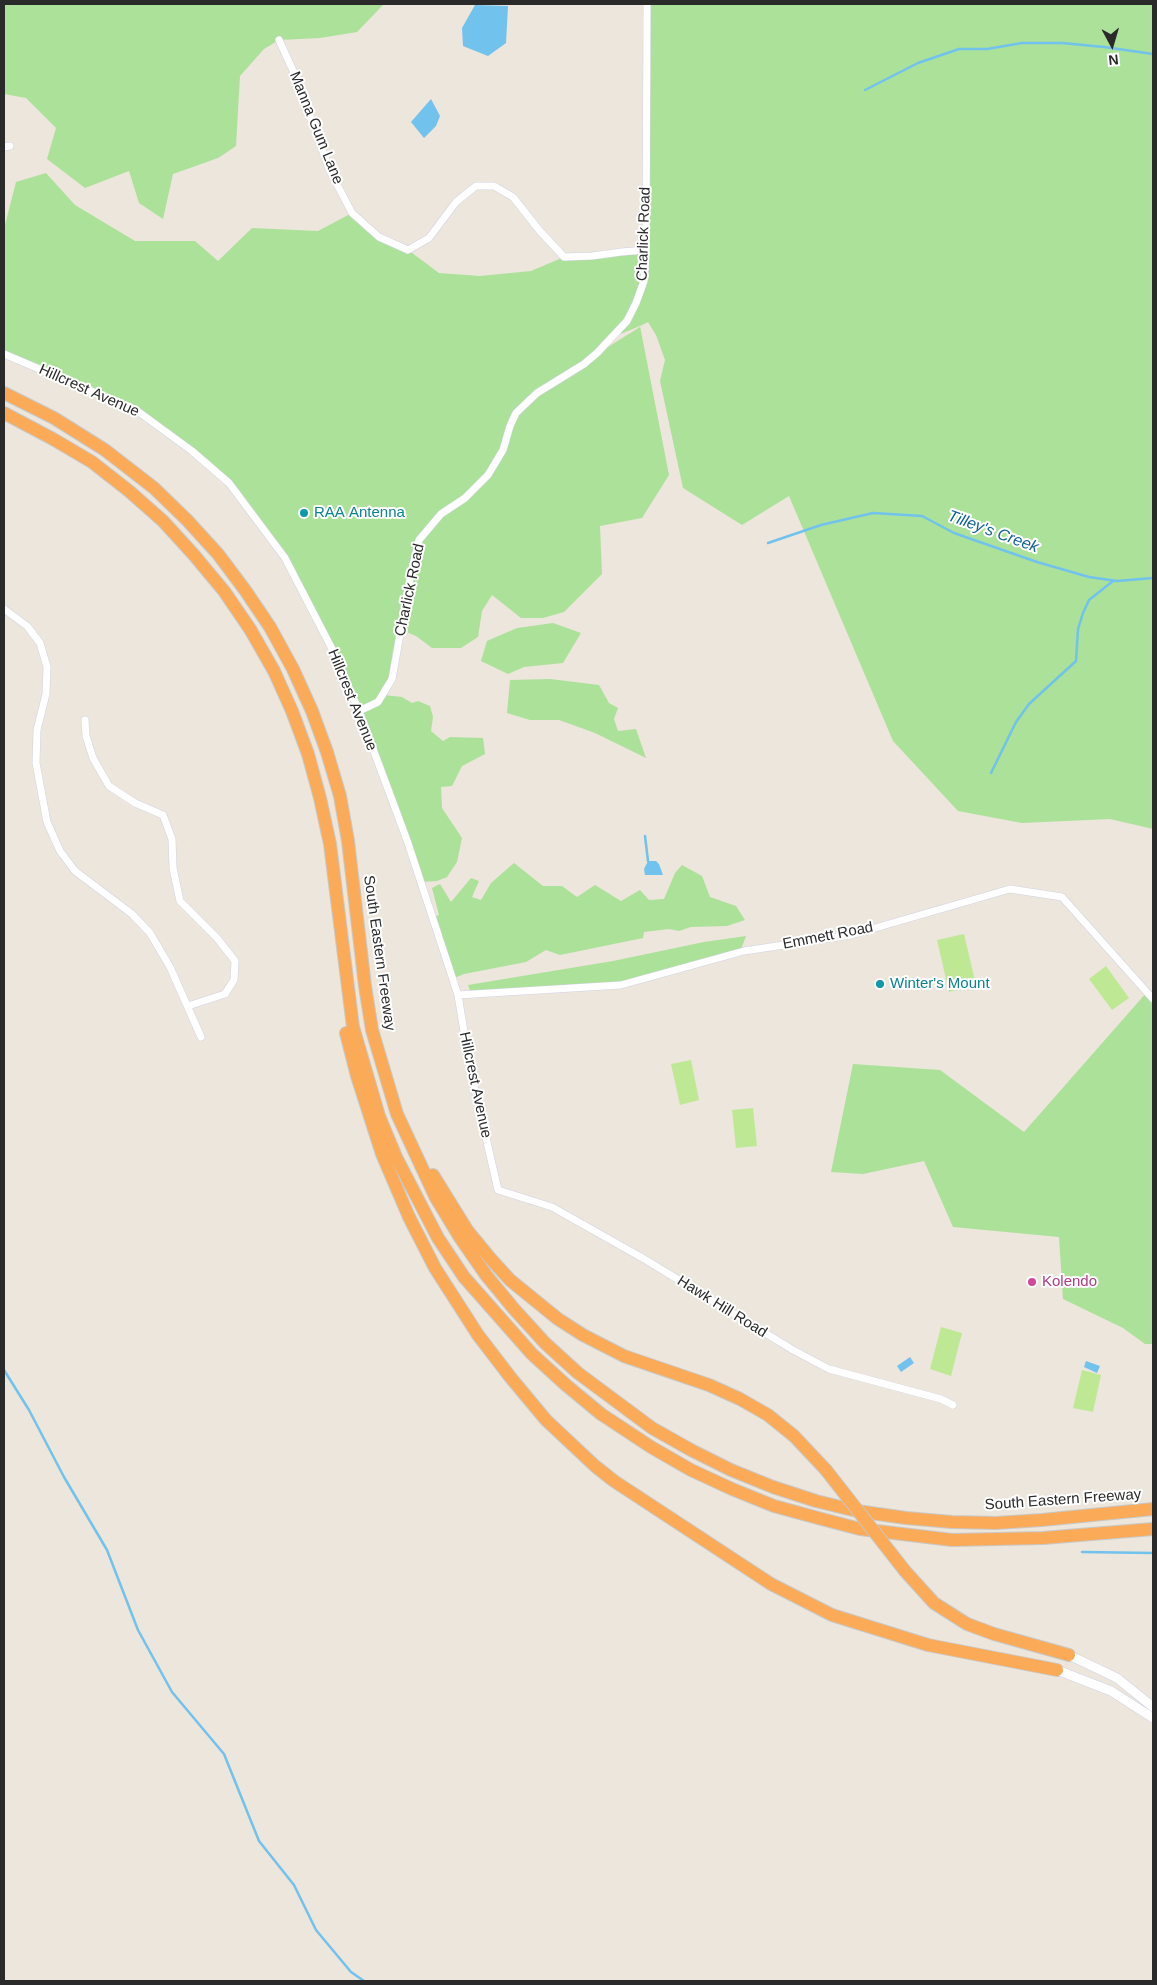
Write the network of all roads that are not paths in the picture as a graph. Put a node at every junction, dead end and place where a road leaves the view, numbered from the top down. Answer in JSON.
{"nodes":[{"id":1,"x":647,"y":4,"type":"edge"},
{"id":2,"x":279,"y":40,"type":"dead end"},
{"id":3,"x":646,"y":250,"type":"junction"},
{"id":4,"x":4,"y":354,"type":"edge"},
{"id":5,"x":4,"y":393,"type":"edge"},
{"id":6,"x":4,"y":413,"type":"edge"},
{"id":7,"x":4,"y":609,"type":"edge"},
{"id":8,"x":358,"y":712,"type":"junction"},
{"id":9,"x":85,"y":720,"type":"dead end"},
{"id":10,"x":330,"y":844,"type":"junction"},
{"id":11,"x":458,"y":995,"type":"junction"},
{"id":12,"x":1153,"y":998,"type":"edge"},
{"id":13,"x":188,"y":1006,"type":"junction"},
{"id":14,"x":202,"y":1037,"type":"dead end"},
{"id":15,"x":397,"y":1114,"type":"junction"},
{"id":16,"x":498,"y":1190,"type":"joint"},
{"id":17,"x":953,"y":1405,"type":"dead end"},
{"id":18,"x":1153,"y":1509,"type":"edge"},
{"id":19,"x":1153,"y":1529,"type":"edge"},
{"id":20,"x":1069,"y":1655,"type":"joint"},
{"id":21,"x":1057,"y":1670,"type":"joint"},
{"id":22,"x":1153,"y":1706,"type":"edge"},
{"id":23,"x":1153,"y":1718,"type":"edge"}],
"edges":[{"from":1,"to":3,"type":"street","name":"Charlick Road"},
{"from":2,"to":3,"type":"street","name":"Manna Gum Lane"},
{"from":3,"to":8,"type":"street","name":"Charlick Road"},
{"from":4,"to":8,"type":"street","name":"Hillcrest Avenue"},
{"from":5,"to":15,"type":"highway","name":"South Eastern Freeway"},
{"from":6,"to":10,"type":"highway"},
{"from":7,"to":13,"type":"street"},
{"from":8,"to":11,"type":"street","name":"Hillcrest Avenue"},
{"from":9,"to":13,"type":"street"},
{"from":10,"to":19,"type":"highway"},
{"from":10,"to":21,"type":"highway"},
{"from":11,"to":12,"type":"street","name":"Emmett Road"},
{"from":11,"to":16,"type":"street","name":"Hillcrest Avenue"},
{"from":13,"to":14,"type":"street"},
{"from":15,"to":18,"type":"highway","name":"South Eastern Freeway"},
{"from":15,"to":20,"type":"highway","bridge":true},
{"from":16,"to":17,"type":"street","name":"Hawk Hill Road"},
{"from":20,"to":22,"type":"main road"},
{"from":21,"to":23,"type":"main road"}]}
